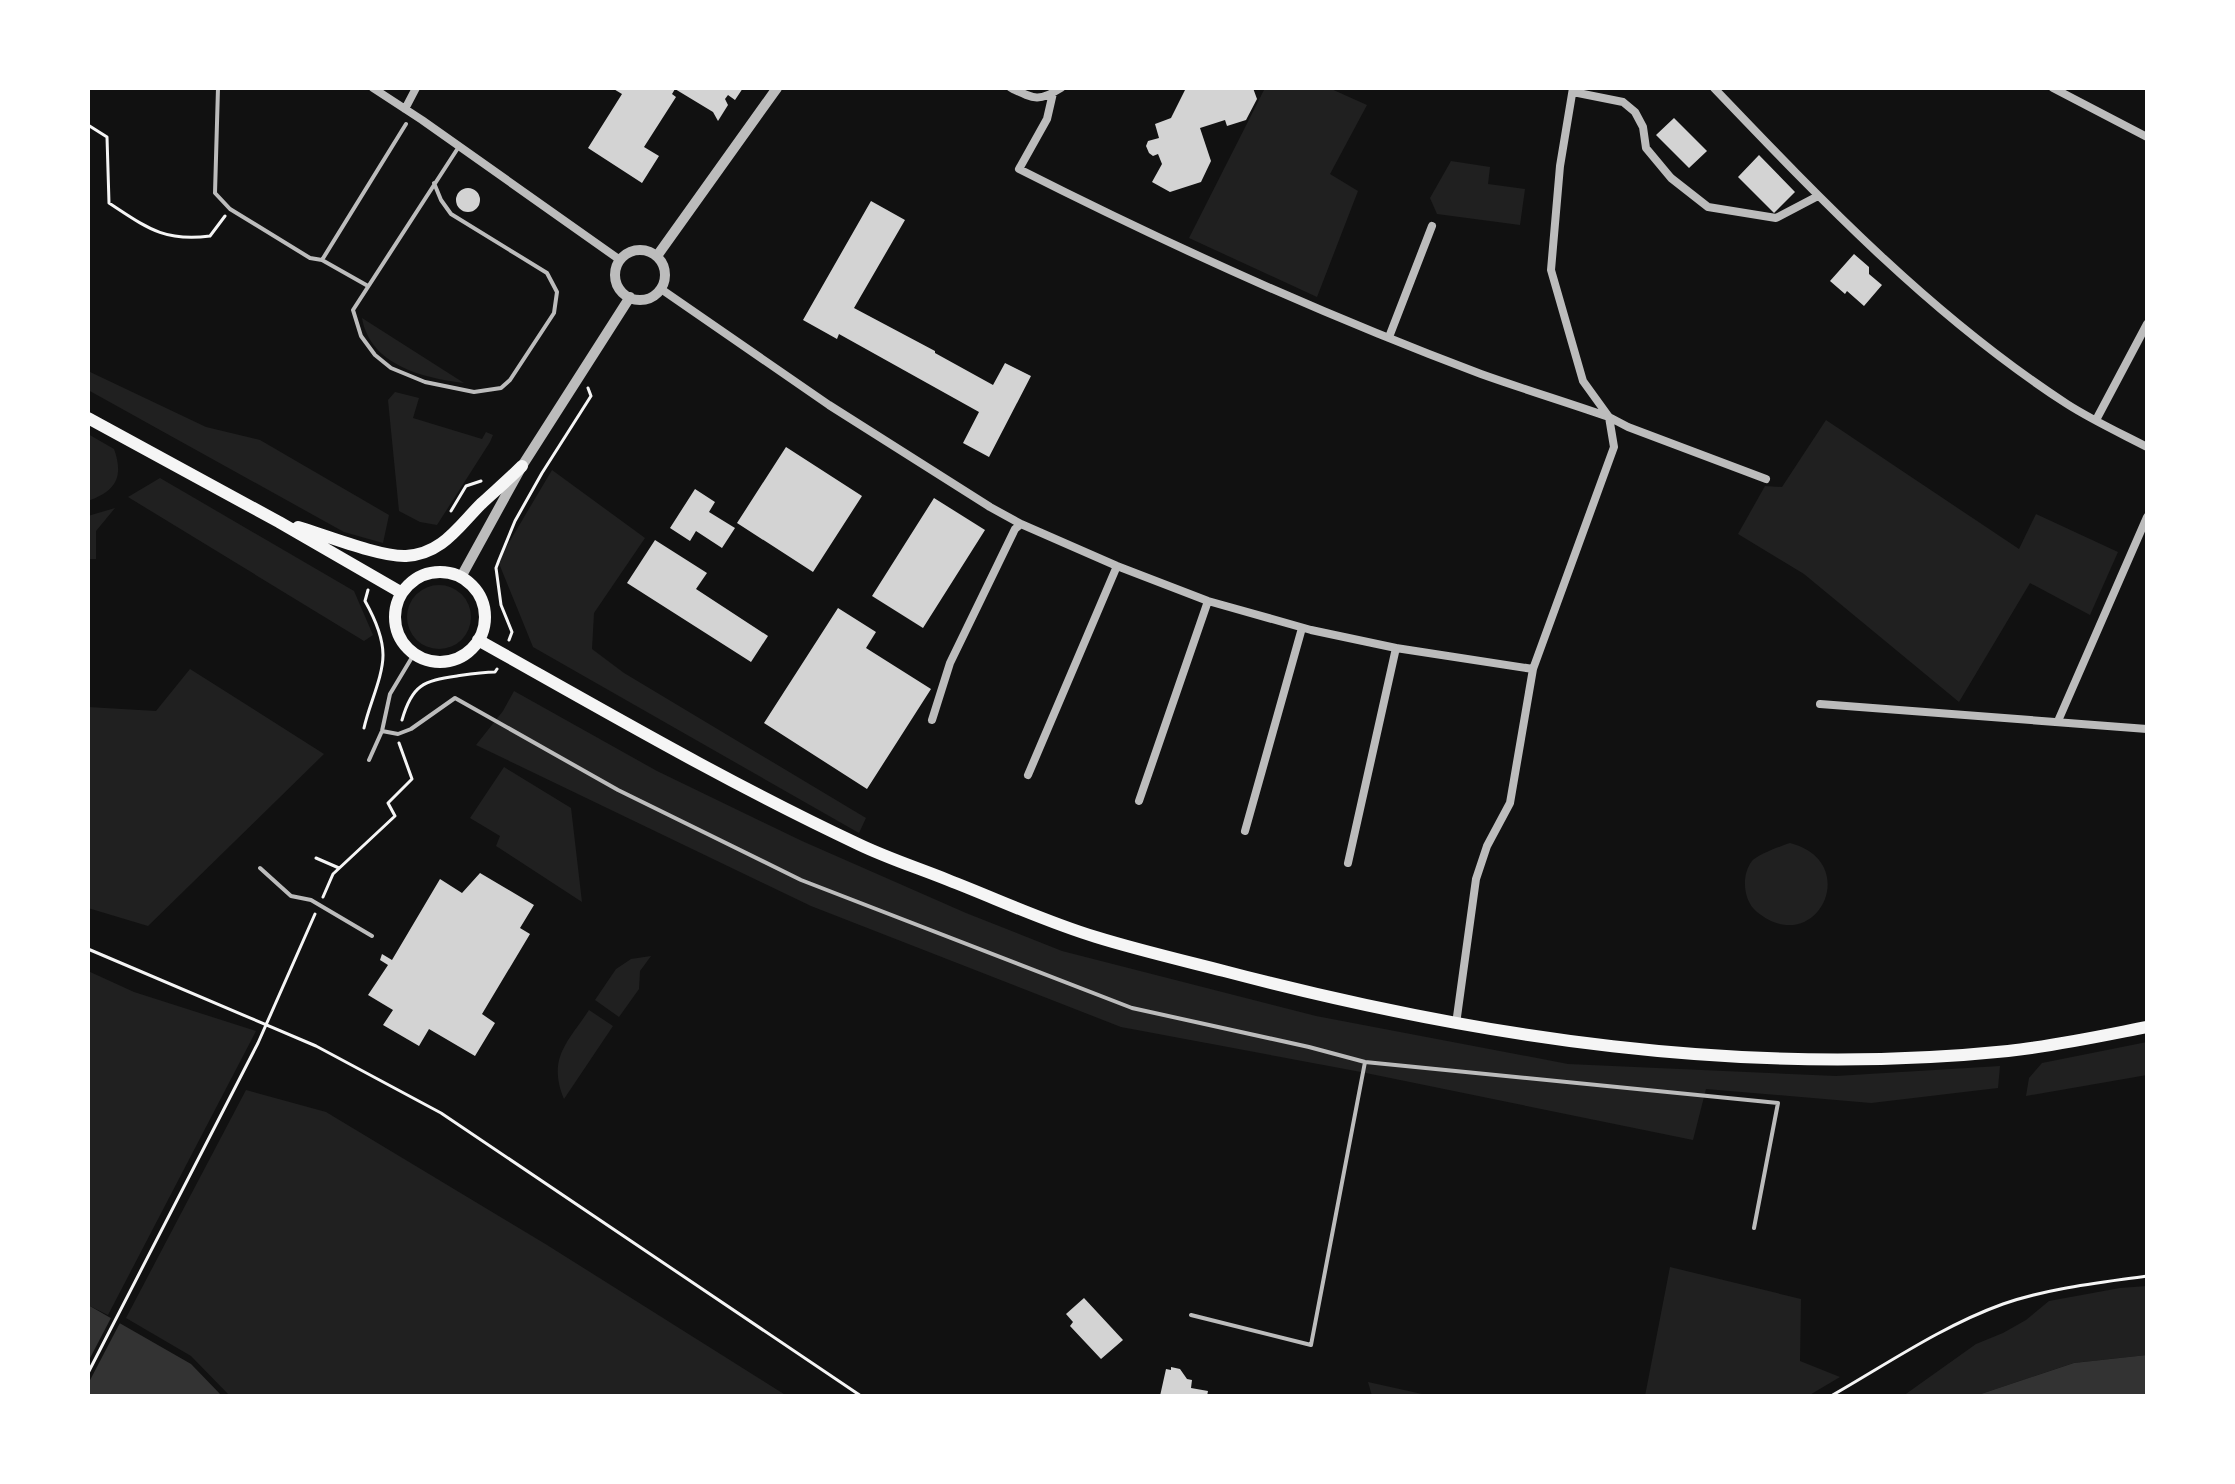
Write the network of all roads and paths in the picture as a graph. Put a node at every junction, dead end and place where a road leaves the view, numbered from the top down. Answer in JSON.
{"nodes":[{"id":1,"x":218,"y":88,"type":"edge"},
{"id":2,"x":373,"y":88,"type":"edge"},
{"id":3,"x":416,"y":88,"type":"edge"},
{"id":4,"x":777,"y":88,"type":"edge"},
{"id":5,"x":1011,"y":88,"type":"edge"},
{"id":6,"x":1061,"y":88,"type":"edge"},
{"id":7,"x":1714,"y":88,"type":"edge"},
{"id":8,"x":2053,"y":88,"type":"edge"},
{"id":9,"x":1573,"y":90,"type":"edge"},
{"id":10,"x":1053,"y":93,"type":"junction"},
{"id":11,"x":405,"y":109,"type":"junction"},
{"id":12,"x":406,"y":124,"type":"dead end"},
{"id":13,"x":88,"y":125,"type":"edge"},
{"id":14,"x":2147,"y":137,"type":"edge"},
{"id":15,"x":459,"y":147,"type":"junction"},
{"id":16,"x":434,"y":183,"type":"junction"},
{"id":17,"x":1818,"y":196,"type":"junction"},
{"id":18,"x":230,"y":209,"type":"junction"},
{"id":19,"x":1432,"y":226,"type":"dead end"},
{"id":20,"x":657,"y":256,"type":"junction"},
{"id":21,"x":322,"y":260,"type":"junction"},
{"id":22,"x":620,"y":260,"type":"junction"},
{"id":23,"x":368,"y":286,"type":"junction"},
{"id":24,"x":661,"y":289,"type":"junction"},
{"id":25,"x":630,"y":297,"type":"junction"},
{"id":26,"x":2147,"y":324,"type":"edge"},
{"id":27,"x":1389,"y":337,"type":"junction"},
{"id":28,"x":591,"y":396,"type":"dead end"},
{"id":29,"x":1609,"y":417,"type":"junction"},
{"id":30,"x":88,"y":418,"type":"edge"},
{"id":31,"x":2096,"y":420,"type":"junction"},
{"id":32,"x":2147,"y":447,"type":"edge"},
{"id":33,"x":522,"y":466,"type":"junction"},
{"id":34,"x":1766,"y":479,"type":"dead end"},
{"id":35,"x":466,"y":486,"type":"dead end"},
{"id":36,"x":450,"y":514,"type":"dead end"},
{"id":37,"x":2147,"y":517,"type":"edge"},
{"id":38,"x":279,"y":522,"type":"junction"},
{"id":39,"x":1021,"y":524,"type":"junction"},
{"id":40,"x":1117,"y":566,"type":"junction"},
{"id":41,"x":461,"y":577,"type":"junction"},
{"id":42,"x":402,"y":593,"type":"junction"},
{"id":43,"x":366,"y":594,"type":"dead end"},
{"id":44,"x":1208,"y":601,"type":"junction"},
{"id":45,"x":1302,"y":628,"type":"junction"},
{"id":46,"x":512,"y":632,"type":"dead end"},
{"id":47,"x":478,"y":640,"type":"junction"},
{"id":48,"x":1396,"y":648,"type":"junction"},
{"id":49,"x":414,"y":654,"type":"junction"},
{"id":50,"x":1533,"y":669,"type":"junction"},
{"id":51,"x":495,"y":672,"type":"dead end"},
{"id":52,"x":1820,"y":704,"type":"dead end"},
{"id":53,"x":932,"y":720,"type":"dead end"},
{"id":54,"x":2058,"y":721,"type":"junction"},
{"id":55,"x":364,"y":728,"type":"dead end"},
{"id":56,"x":2147,"y":729,"type":"edge"},
{"id":57,"x":382,"y":731,"type":"junction"},
{"id":58,"x":398,"y":734,"type":"junction"},
{"id":59,"x":369,"y":760,"type":"dead end"},
{"id":60,"x":1028,"y":775,"type":"dead end"},
{"id":61,"x":1139,"y":801,"type":"dead end"},
{"id":62,"x":395,"y":816,"type":"dead end"},
{"id":63,"x":1245,"y":831,"type":"dead end"},
{"id":64,"x":316,"y":858,"type":"dead end"},
{"id":65,"x":1348,"y":863,"type":"dead end"},
{"id":66,"x":260,"y":868,"type":"dead end"},
{"id":67,"x":339,"y":868,"type":"dead end"},
{"id":68,"x":372,"y":936,"type":"dead end"},
{"id":69,"x":88,"y":949,"type":"edge"},
{"id":70,"x":267,"y":1024,"type":"junction"},
{"id":71,"x":1456,"y":1024,"type":"junction"},
{"id":72,"x":2147,"y":1027,"type":"edge"},
{"id":73,"x":1365,"y":1062,"type":"junction"},
{"id":74,"x":1754,"y":1228,"type":"dead end"},
{"id":75,"x":2147,"y":1276,"type":"edge"},
{"id":76,"x":1191,"y":1315,"type":"dead end"},
{"id":77,"x":88,"y":1373,"type":"edge"},
{"id":78,"x":861,"y":1396,"type":"edge"},
{"id":79,"x":1831,"y":1396,"type":"edge"}],
"edges":[{"from":1,"to":18,"type":"lane"},
{"from":2,"to":11,"type":"street"},
{"from":3,"to":11,"type":"street"},
{"from":4,"to":20,"type":"street"},
{"from":5,"to":10,"type":"street"},
{"from":6,"to":10,"type":"street"},
{"from":7,"to":17,"type":"street"},
{"from":8,"to":14,"type":"street"},
{"from":9,"to":17,"type":"street"},
{"from":9,"to":29,"type":"street"},
{"from":10,"to":27,"type":"street"},
{"from":11,"to":15,"type":"street"},
{"from":12,"to":21,"type":"lane"},
{"from":13,"to":18,"type":"path"},
{"from":15,"to":16,"type":"lane"},
{"from":15,"to":22,"type":"street"},
{"from":16,"to":23,"type":"lane"},
{"from":16,"to":23,"type":"lane"},
{"from":17,"to":31,"type":"street"},
{"from":18,"to":21,"type":"lane"},
{"from":19,"to":27,"type":"street"},
{"from":20,"to":22,"type":"street"},
{"from":20,"to":24,"type":"street"},
{"from":21,"to":23,"type":"lane"},
{"from":22,"to":25,"type":"street"},
{"from":24,"to":25,"type":"street"},
{"from":24,"to":39,"type":"street"},
{"from":25,"to":33,"type":"street"},
{"from":26,"to":31,"type":"street"},
{"from":27,"to":29,"type":"street"},
{"from":28,"to":46,"type":"path"},
{"from":29,"to":34,"type":"street"},
{"from":29,"to":50,"type":"street"},
{"from":30,"to":38,"type":"main road"},
{"from":31,"to":32,"type":"street"},
{"from":33,"to":38,"type":"main road"},
{"from":33,"to":41,"type":"street"},
{"from":35,"to":36,"type":"path"},
{"from":37,"to":54,"type":"street"},
{"from":38,"to":42,"type":"main road"},
{"from":39,"to":40,"type":"street"},
{"from":39,"to":53,"type":"street"},
{"from":40,"to":44,"type":"street"},
{"from":40,"to":60,"type":"street"},
{"from":41,"to":42,"type":"main road"},
{"from":41,"to":47,"type":"main road"},
{"from":42,"to":49,"type":"main road"},
{"from":43,"to":55,"type":"path"},
{"from":44,"to":45,"type":"street"},
{"from":44,"to":61,"type":"street"},
{"from":45,"to":48,"type":"street"},
{"from":45,"to":63,"type":"street"},
{"from":47,"to":49,"type":"main road"},
{"from":47,"to":71,"type":"main road"},
{"from":48,"to":50,"type":"street"},
{"from":48,"to":65,"type":"street"},
{"from":49,"to":57,"type":"lane"},
{"from":50,"to":71,"type":"street"},
{"from":51,"to":58,"type":"path"},
{"from":52,"to":54,"type":"street"},
{"from":54,"to":56,"type":"street"},
{"from":57,"to":58,"type":"lane"},
{"from":57,"to":59,"type":"lane"},
{"from":58,"to":62,"type":"path"},
{"from":58,"to":73,"type":"lane"},
{"from":64,"to":67,"type":"path"},
{"from":66,"to":68,"type":"lane"},
{"from":69,"to":70,"type":"path"},
{"from":70,"to":77,"type":"path"},
{"from":70,"to":78,"type":"path"},
{"from":71,"to":72,"type":"main road"},
{"from":73,"to":74,"type":"lane"},
{"from":73,"to":76,"type":"lane"},
{"from":75,"to":79,"type":"path"}]}
